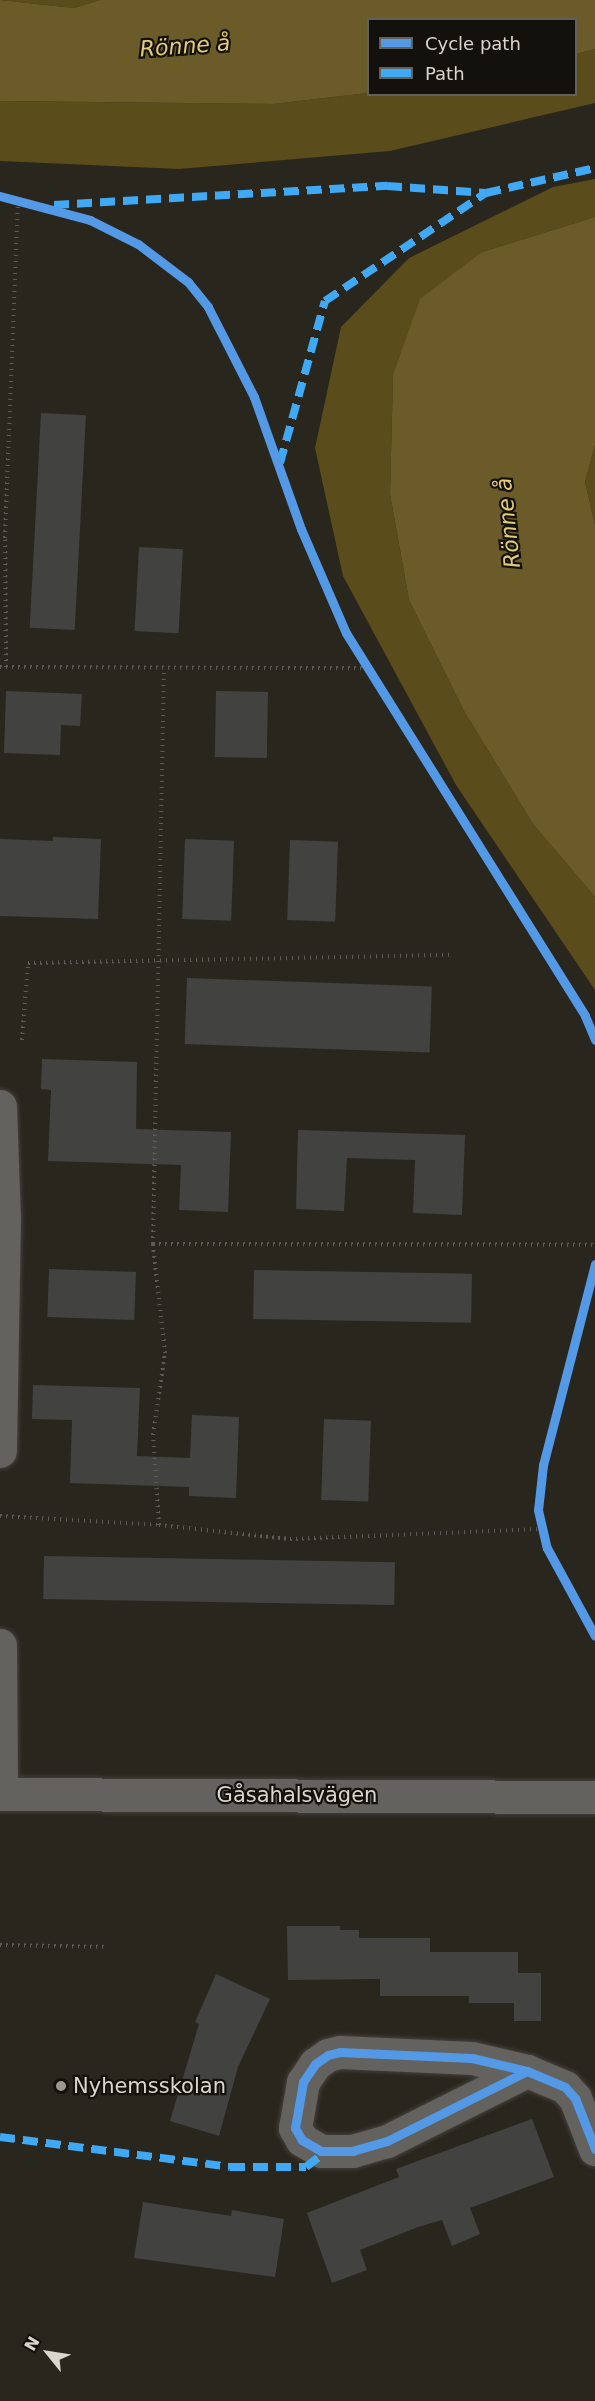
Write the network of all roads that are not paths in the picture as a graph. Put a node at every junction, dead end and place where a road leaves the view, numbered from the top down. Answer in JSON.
{"nodes":[{"id":1,"x":0,"y":1106,"type":"edge"},
{"id":2,"x":0,"y":1451,"type":"edge"},
{"id":3,"x":0,"y":1645,"type":"edge"},
{"id":4,"x":1,"y":1794,"type":"edge"},
{"id":5,"x":595,"y":1797,"type":"edge"},
{"id":6,"x":527,"y":2071,"type":"junction"},
{"id":7,"x":595,"y":2149,"type":"edge"}],
"edges":[{"from":1,"to":2,"type":"street"},
{"from":3,"to":4,"type":"street"},
{"from":4,"to":5,"type":"street","name":"Gåsahalsvägen"},
{"from":6,"to":6,"type":"street"},
{"from":6,"to":7,"type":"street"}]}
